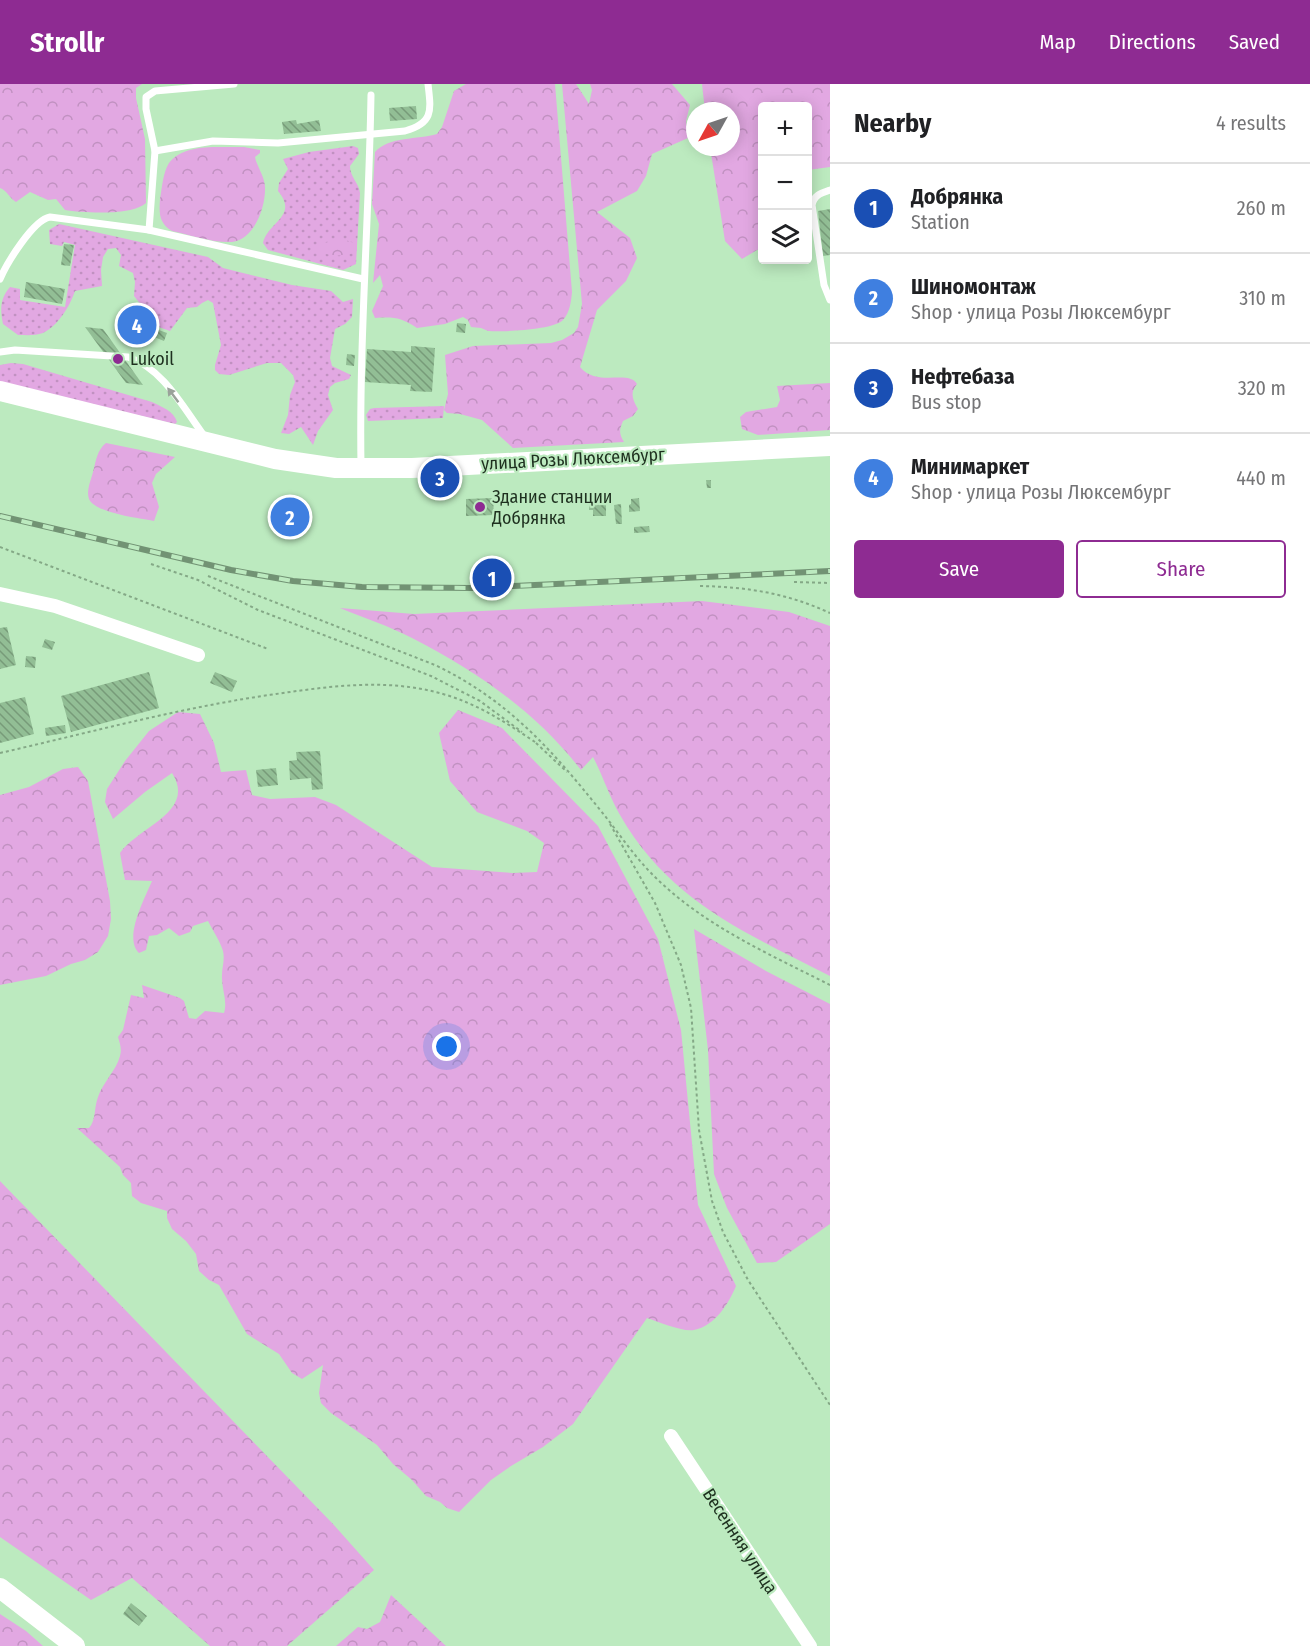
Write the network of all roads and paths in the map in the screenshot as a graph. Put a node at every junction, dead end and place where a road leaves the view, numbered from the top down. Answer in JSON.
{"nodes":[{"id":1,"x":234,"y":84,"type":"edge"},
{"id":2,"x":428,"y":84,"type":"edge"},
{"id":3,"x":371,"y":95,"type":"dead end"},
{"id":4,"x":370,"y":135,"type":"junction"},
{"id":5,"x":155,"y":151,"type":"junction"},
{"id":6,"x":830,"y":190,"type":"edge"},
{"id":7,"x":149,"y":230,"type":"junction"},
{"id":8,"x":0,"y":279,"type":"edge"},
{"id":9,"x":363,"y":279,"type":"junction"},
{"id":10,"x":830,"y":300,"type":"edge"},
{"id":11,"x":0,"y":352,"type":"edge"},
{"id":12,"x":0,"y":391,"type":"edge"},
{"id":13,"x":208,"y":442,"type":"junction"},
{"id":14,"x":830,"y":446,"type":"edge"},
{"id":15,"x":361,"y":468,"type":"junction"},
{"id":16,"x":0,"y":547,"type":"edge"},
{"id":17,"x":152,"y":564,"type":"dead end"},
{"id":18,"x":208,"y":576,"type":"dead end"},
{"id":19,"x":794,"y":582,"type":"dead end"},
{"id":20,"x":830,"y":583,"type":"edge"},
{"id":21,"x":700,"y":586,"type":"dead end"},
{"id":22,"x":0,"y":594,"type":"edge"},
{"id":23,"x":830,"y":613,"type":"edge"},
{"id":24,"x":267,"y":649,"type":"dead end"},
{"id":25,"x":198,"y":655,"type":"dead end"},
{"id":26,"x":535,"y":742,"type":"junction"},
{"id":27,"x":0,"y":753,"type":"edge"},
{"id":28,"x":583,"y":789,"type":"junction"},
{"id":29,"x":594,"y":803,"type":"junction"},
{"id":30,"x":830,"y":985,"type":"edge"},
{"id":31,"x":830,"y":1405,"type":"edge"},
{"id":32,"x":671,"y":1436,"type":"dead end"},
{"id":33,"x":0,"y":1588,"type":"edge"},
{"id":34,"x":75,"y":1646,"type":"edge"},
{"id":35,"x":810,"y":1646,"type":"edge"}],
"edges":[{"from":1,"to":5,"type":"lane"},
{"from":2,"to":4,"type":"lane"},
{"from":3,"to":4,"type":"lane"},
{"from":4,"to":5,"type":"lane"},
{"from":4,"to":9,"type":"lane"},
{"from":5,"to":7,"type":"lane"},
{"from":6,"to":10,"type":"lane"},
{"from":7,"to":8,"type":"lane"},
{"from":7,"to":9,"type":"lane"},
{"from":9,"to":15,"type":"lane"},
{"from":13,"to":11,"type":"lane","one_way":true},
{"from":12,"to":13,"type":"street","name":"улица Розы Люксембург"},
{"from":13,"to":15,"type":"street","name":"улица Розы Люксембург"},
{"from":14,"to":15,"type":"street","name":"улица Розы Люксембург"},
{"from":16,"to":24,"type":"path"},
{"from":17,"to":26,"type":"path"},
{"from":18,"to":28,"type":"path"},
{"from":19,"to":20,"type":"path"},
{"from":21,"to":23,"type":"path"},
{"from":22,"to":25,"type":"street"},
{"from":26,"to":27,"type":"path"},
{"from":26,"to":28,"type":"path"},
{"from":28,"to":29,"type":"path"},
{"from":29,"to":30,"type":"path"},
{"from":29,"to":31,"type":"path"},
{"from":32,"to":35,"type":"street","name":"Весенняя улица"},
{"from":33,"to":34,"type":"street"}]}
